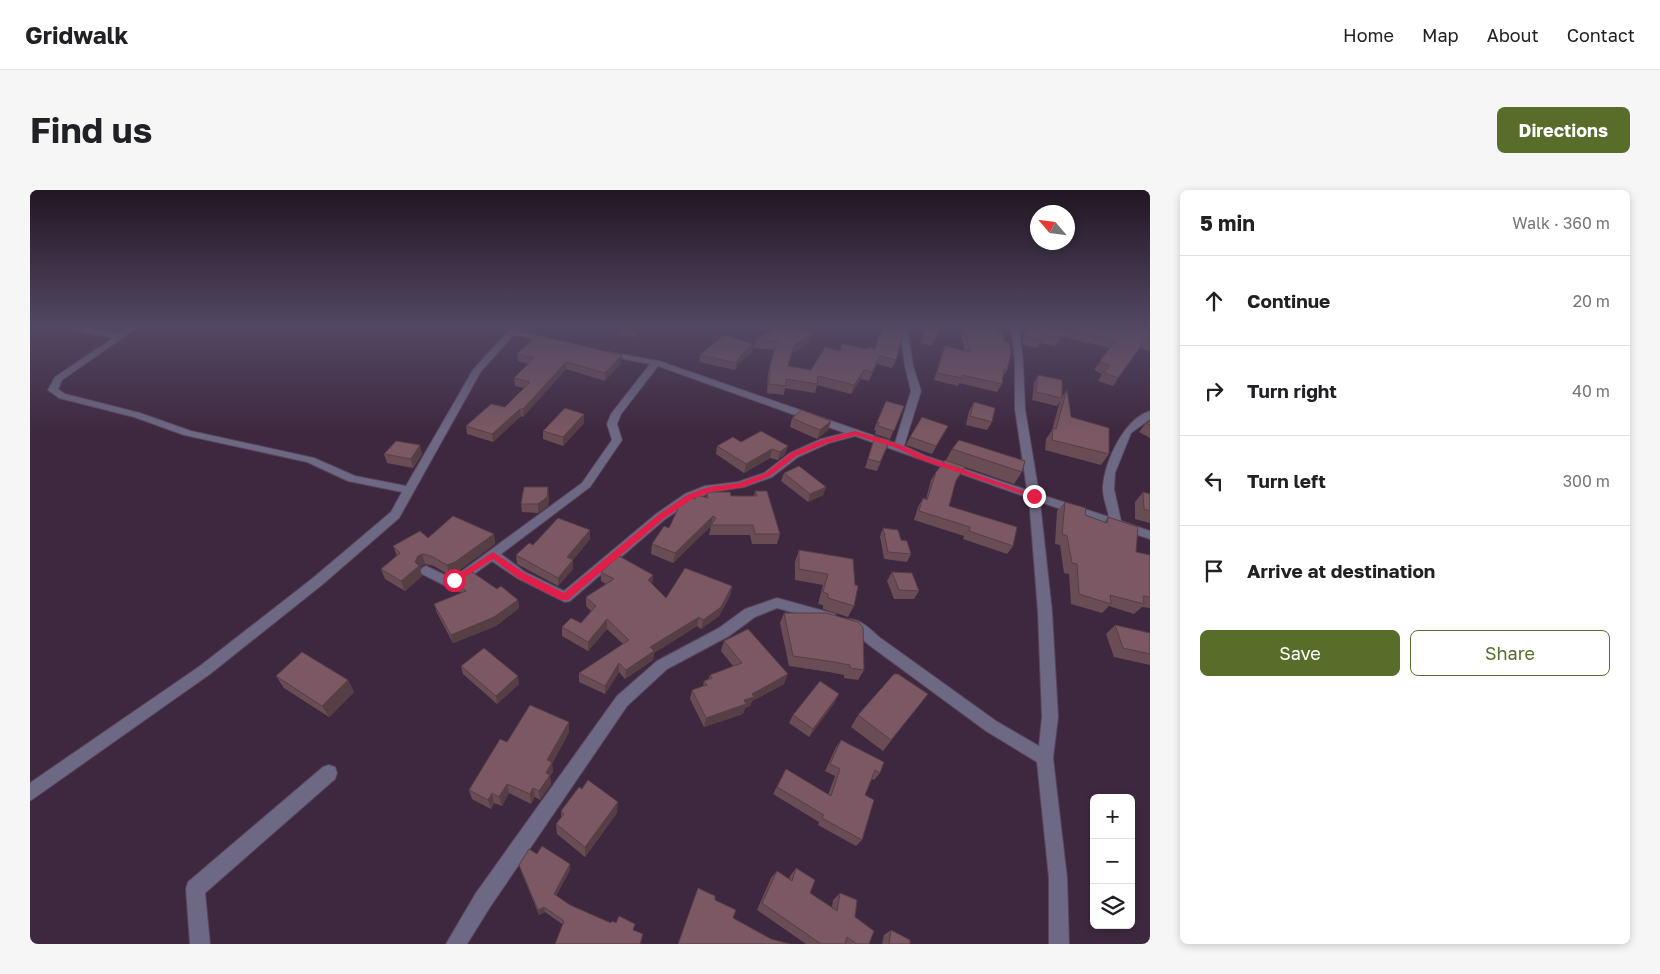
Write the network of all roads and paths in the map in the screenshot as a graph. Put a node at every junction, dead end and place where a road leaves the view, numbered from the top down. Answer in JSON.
{"nodes":[{"id":1,"x":83,"y":362,"type":"edge"},
{"id":2,"x":484,"y":362,"type":"edge"},
{"id":3,"x":651,"y":362,"type":"edge"},
{"id":4,"x":908,"y":362,"type":"edge"},
{"id":5,"x":1019,"y":362,"type":"edge"},
{"id":6,"x":656,"y":363,"type":"junction"},
{"id":7,"x":1150,"y":414,"type":"edge"},
{"id":8,"x":855,"y":433,"type":"junction"},
{"id":9,"x":899,"y":447,"type":"junction"},
{"id":10,"x":409,"y":490,"type":"junction"},
{"id":11,"x":1034,"y":496,"type":"junction"},
{"id":12,"x":1116,"y":524,"type":"junction"},
{"id":13,"x":1145,"y":534,"type":"edge"},
{"id":14,"x":1150,"y":542,"type":"edge"},
{"id":15,"x":493,"y":555,"type":"junction"},
{"id":16,"x":426,"y":571,"type":"dead end"},
{"id":17,"x":1045,"y":758,"type":"junction"},
{"id":18,"x":329,"y":773,"type":"dead end"},
{"id":19,"x":30,"y":793,"type":"edge"},
{"id":20,"x":200,"y":944,"type":"edge"},
{"id":21,"x":456,"y":944,"type":"edge"},
{"id":22,"x":1059,"y":944,"type":"edge"}],
"edges":[{"from":1,"to":10,"type":"street"},
{"from":2,"to":10,"type":"street"},
{"from":3,"to":6,"type":"street"},
{"from":4,"to":9,"type":"street"},
{"from":5,"to":11,"type":"street"},
{"from":6,"to":8,"type":"street"},
{"from":6,"to":15,"type":"street"},
{"from":7,"to":12,"type":"street"},
{"from":8,"to":9,"type":"street"},
{"from":8,"to":15,"type":"street"},
{"from":9,"to":11,"type":"street"},
{"from":10,"to":19,"type":"street"},
{"from":11,"to":12,"type":"street"},
{"from":11,"to":17,"type":"street"},
{"from":12,"to":13,"type":"street"},
{"from":13,"to":14,"type":"street"},
{"from":15,"to":16,"type":"street"},
{"from":17,"to":21,"type":"street"},
{"from":17,"to":22,"type":"street"},
{"from":18,"to":20,"type":"street"}]}
